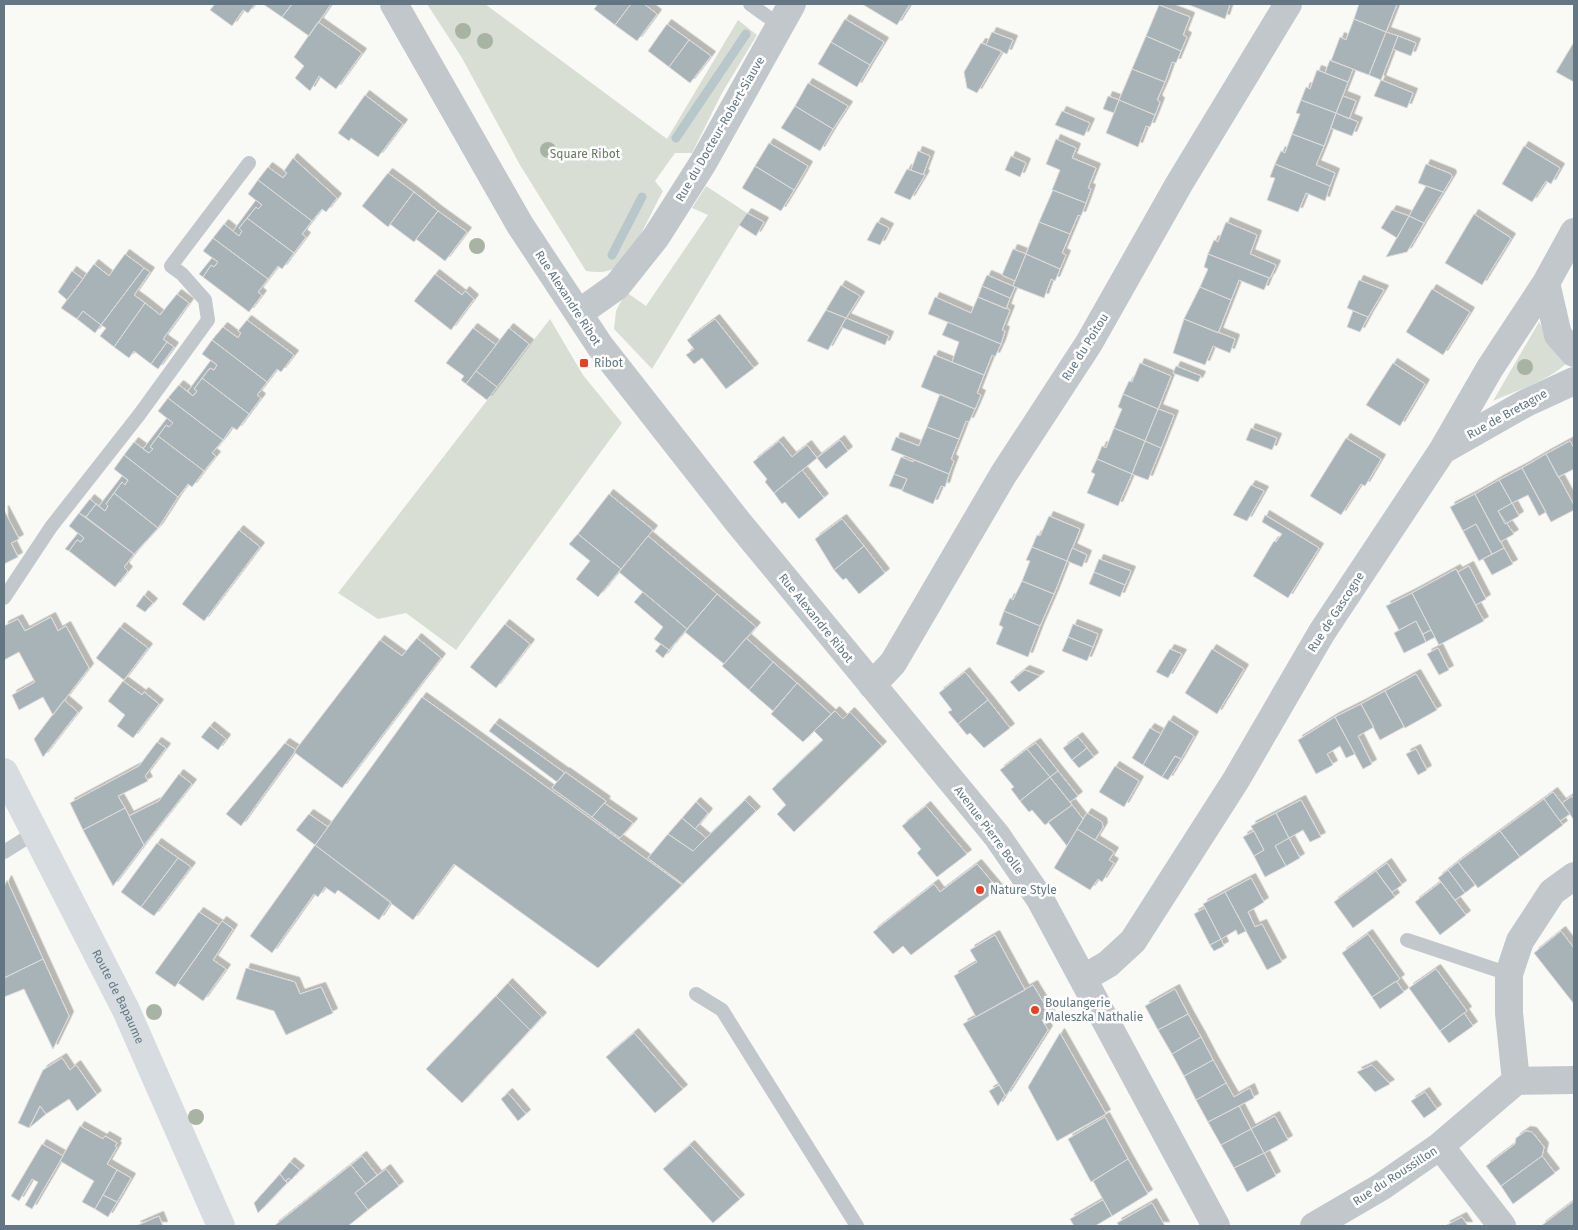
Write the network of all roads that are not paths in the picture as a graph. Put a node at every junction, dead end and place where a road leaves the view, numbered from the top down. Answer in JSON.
{"nodes":[{"id":1,"x":394,"y":4,"type":"edge"},
{"id":2,"x":750,"y":4,"type":"edge"},
{"id":3,"x":1288,"y":4,"type":"edge"},
{"id":4,"x":785,"y":14,"type":"edge"},
{"id":5,"x":249,"y":163,"type":"dead end"},
{"id":6,"x":1574,"y":232,"type":"edge"},
{"id":7,"x":1546,"y":283,"type":"junction"},
{"id":8,"x":579,"y":312,"type":"junction"},
{"id":9,"x":1574,"y":353,"type":"edge"},
{"id":10,"x":1574,"y":381,"type":"edge"},
{"id":11,"x":1442,"y":451,"type":"junction"},
{"id":12,"x":4,"y":598,"type":"edge"},
{"id":13,"x":872,"y":684,"type":"junction"},
{"id":14,"x":4,"y":772,"type":"edge"},
{"id":15,"x":36,"y":832,"type":"junction"},
{"id":16,"x":4,"y":852,"type":"edge"},
{"id":17,"x":1574,"y":876,"type":"edge"},
{"id":18,"x":1407,"y":940,"type":"dead end"},
{"id":19,"x":1509,"y":974,"type":"junction"},
{"id":20,"x":1084,"y":978,"type":"junction"},
{"id":21,"x":696,"y":994,"type":"dead end"},
{"id":22,"x":1574,"y":1080,"type":"edge"},
{"id":23,"x":1516,"y":1081,"type":"junction"},
{"id":24,"x":1440,"y":1146,"type":"junction"},
{"id":25,"x":221,"y":1226,"type":"edge"},
{"id":26,"x":857,"y":1226,"type":"edge"},
{"id":27,"x":1216,"y":1226,"type":"edge"},
{"id":28,"x":1314,"y":1226,"type":"edge"},
{"id":29,"x":1502,"y":1226,"type":"edge"}],
"edges":[{"from":1,"to":8,"type":"street","name":"Rue Alexandre Ribot"},
{"from":2,"to":4,"type":"lane"},
{"from":3,"to":13,"type":"street","name":"Rue du Poitou"},
{"from":4,"to":8,"type":"street","name":"Rue du Docteur-Robert-Siauve"},
{"from":5,"to":12,"type":"lane"},
{"from":6,"to":7,"type":"street","name":"Rue de Gascogne"},
{"from":7,"to":9,"type":"street"},
{"from":7,"to":11,"type":"street","name":"Rue de Gascogne"},
{"from":8,"to":13,"type":"street","name":"Rue Alexandre Ribot"},
{"from":10,"to":11,"type":"street","name":"Rue de Bretagne"},
{"from":11,"to":20,"type":"street","name":"Rue de Gascogne"},
{"from":13,"to":20,"type":"street","name":"Avenue Pierre Bolle"},
{"from":14,"to":15,"type":"main road","name":"Route de Bapaume"},
{"from":15,"to":16,"type":"lane"},
{"from":15,"to":25,"type":"main road","name":"Route de Bapaume"},
{"from":17,"to":19,"type":"street"},
{"from":18,"to":19,"type":"lane"},
{"from":19,"to":23,"type":"street"},
{"from":20,"to":27,"type":"street","name":"Avenue Pierre Bolle"},
{"from":21,"to":26,"type":"lane"},
{"from":22,"to":23,"type":"street"},
{"from":23,"to":24,"type":"street"},
{"from":24,"to":28,"type":"street","name":"Rue du Roussillon"},
{"from":24,"to":29,"type":"street","name":"Rue du Roussillon"}]}
